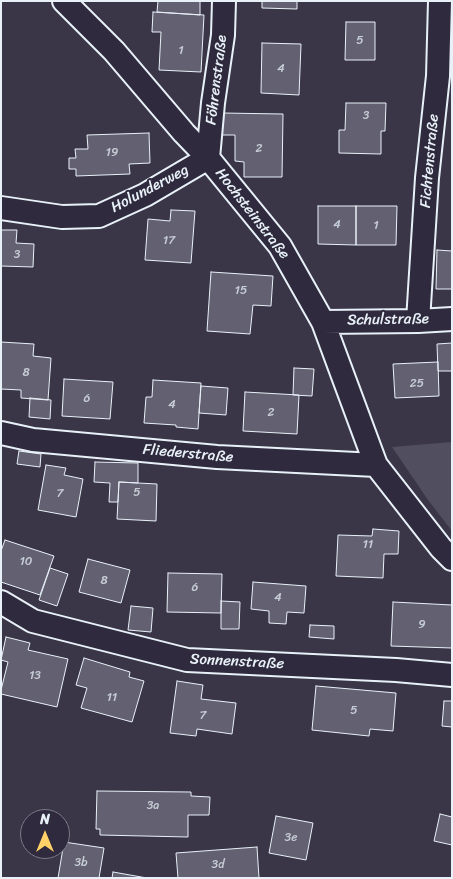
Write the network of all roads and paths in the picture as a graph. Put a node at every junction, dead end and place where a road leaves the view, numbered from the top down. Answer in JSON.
{"nodes":[{"id":1,"x":64,"y":1,"type":"edge"},
{"id":2,"x":224,"y":1,"type":"edge"},
{"id":3,"x":440,"y":1,"type":"edge"},
{"id":4,"x":208,"y":158,"type":"junction"},
{"id":5,"x":1,"y":208,"type":"edge"},
{"id":6,"x":452,"y":319,"type":"edge"},
{"id":7,"x":418,"y":320,"type":"junction"},
{"id":8,"x":324,"y":322,"type":"junction"},
{"id":9,"x":1,"y":433,"type":"edge"},
{"id":10,"x":376,"y":465,"type":"junction"},
{"id":11,"x":452,"y":558,"type":"edge"},
{"id":12,"x":1,"y":602,"type":"edge"},
{"id":13,"x":452,"y":676,"type":"edge"}],
"edges":[{"from":1,"to":4,"type":"street","name":"Hochsteinstraße"},
{"from":2,"to":4,"type":"street","name":"Föhrenstraße"},
{"from":3,"to":7,"type":"street","name":"Fichtenstraße"},
{"from":4,"to":5,"type":"street","name":"Holunderweg"},
{"from":4,"to":8,"type":"street","name":"Hochsteinstraße"},
{"from":6,"to":7,"type":"street","name":"Schulstraße"},
{"from":7,"to":8,"type":"street","name":"Schulstraße"},
{"from":8,"to":10,"type":"street","name":"Hochsteinstraße"},
{"from":9,"to":10,"type":"street","name":"Fliederstraße"},
{"from":10,"to":11,"type":"street","name":"Hochsteinstraße"},
{"from":12,"to":13,"type":"street","name":"Sonnenstraße"}]}
